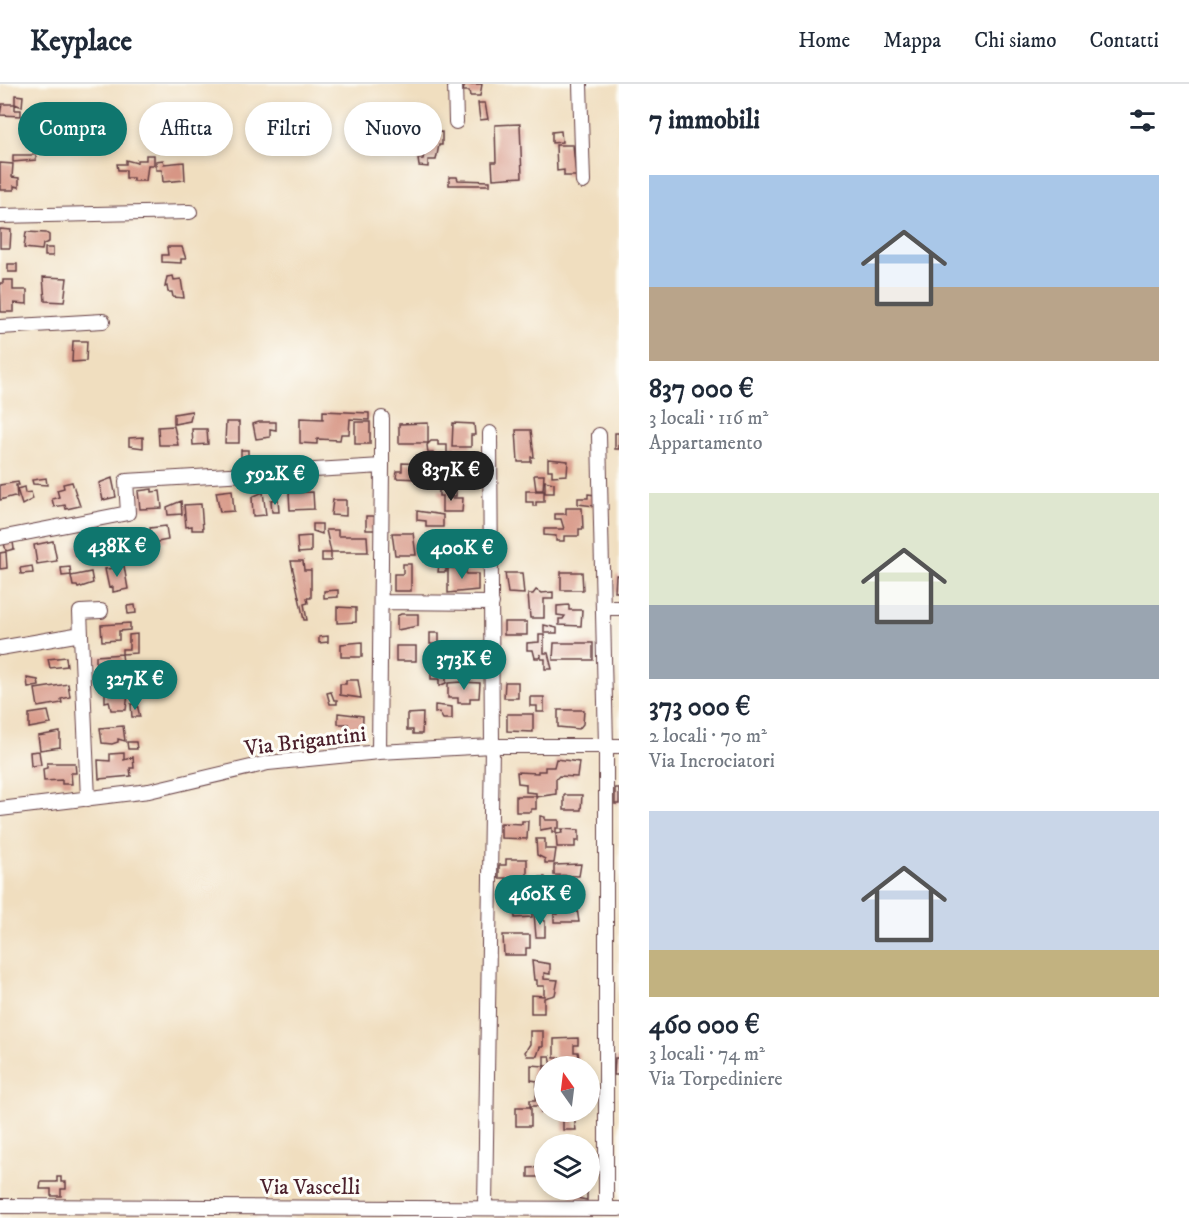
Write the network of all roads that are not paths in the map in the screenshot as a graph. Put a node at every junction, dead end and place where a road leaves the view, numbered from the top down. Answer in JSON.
{"nodes":[{"id":1,"x":454,"y":84,"type":"edge"},
{"id":2,"x":580,"y":84,"type":"edge"},
{"id":3,"x":456,"y":122,"type":"dead end"},
{"id":4,"x":583,"y":182,"type":"dead end"},
{"id":5,"x":190,"y":213,"type":"dead end"},
{"id":6,"x":0,"y":216,"type":"edge"},
{"id":7,"x":103,"y":321,"type":"dead end"},
{"id":8,"x":0,"y":327,"type":"edge"},
{"id":9,"x":382,"y":418,"type":"dead end"},
{"id":10,"x":490,"y":433,"type":"dead end"},
{"id":11,"x":599,"y":435,"type":"dead end"},
{"id":12,"x":382,"y":466,"type":"junction"},
{"id":13,"x":0,"y":538,"type":"edge"},
{"id":14,"x":381,"y":602,"type":"junction"},
{"id":15,"x":492,"y":603,"type":"junction"},
{"id":16,"x":603,"y":608,"type":"junction"},
{"id":17,"x":619,"y":608,"type":"edge"},
{"id":18,"x":101,"y":611,"type":"dead end"},
{"id":19,"x":81,"y":634,"type":"junction"},
{"id":20,"x":0,"y":648,"type":"edge"},
{"id":21,"x":492,"y":746,"type":"junction"},
{"id":22,"x":612,"y":746,"type":"edge"},
{"id":23,"x":379,"y":752,"type":"junction"},
{"id":24,"x":88,"y":799,"type":"junction"},
{"id":25,"x":0,"y":809,"type":"edge"},
{"id":26,"x":612,"y":996,"type":"edge"},
{"id":27,"x":0,"y":1206,"type":"edge"},
{"id":28,"x":485,"y":1208,"type":"junction"},
{"id":29,"x":612,"y":1209,"type":"edge"},
{"id":30,"x":128,"y":1212,"type":"edge"},
{"id":31,"x":220,"y":1213,"type":"edge"},
{"id":32,"x":308,"y":1213,"type":"edge"},
{"id":33,"x":413,"y":1213,"type":"edge"},
{"id":34,"x":510,"y":1213,"type":"edge"}],
"edges":[{"from":1,"to":3,"type":"street"},
{"from":2,"to":4,"type":"street"},
{"from":5,"to":6,"type":"street"},
{"from":7,"to":8,"type":"street"},
{"from":9,"to":12,"type":"street"},
{"from":10,"to":15,"type":"street"},
{"from":11,"to":16,"type":"street"},
{"from":12,"to":13,"type":"street"},
{"from":12,"to":14,"type":"street"},
{"from":14,"to":15,"type":"street"},
{"from":14,"to":23,"type":"street"},
{"from":15,"to":21,"type":"street"},
{"from":16,"to":17,"type":"street"},
{"from":16,"to":22,"type":"street"},
{"from":18,"to":19,"type":"street"},
{"from":19,"to":20,"type":"street"},
{"from":19,"to":24,"type":"street"},
{"from":21,"to":22,"type":"street","name":"Via Brigantini"},
{"from":21,"to":23,"type":"street","name":"Via Brigantini"},
{"from":21,"to":28,"type":"street"},
{"from":22,"to":26,"type":"street"},
{"from":23,"to":24,"type":"street","name":"Via Brigantini"},
{"from":24,"to":25,"type":"street","name":"Via Brigantini"},
{"from":26,"to":29,"type":"street"},
{"from":27,"to":30,"type":"street","name":"Via Vascelli"},
{"from":28,"to":33,"type":"street","name":"Via Vascelli"},
{"from":28,"to":34,"type":"street","name":"Via Vascelli"},
{"from":29,"to":34,"type":"street","name":"Via Vascelli"},
{"from":30,"to":31,"type":"street","name":"Via Vascelli"},
{"from":31,"to":32,"type":"street","name":"Via Vascelli"},
{"from":32,"to":33,"type":"street","name":"Via Vascelli"}]}
